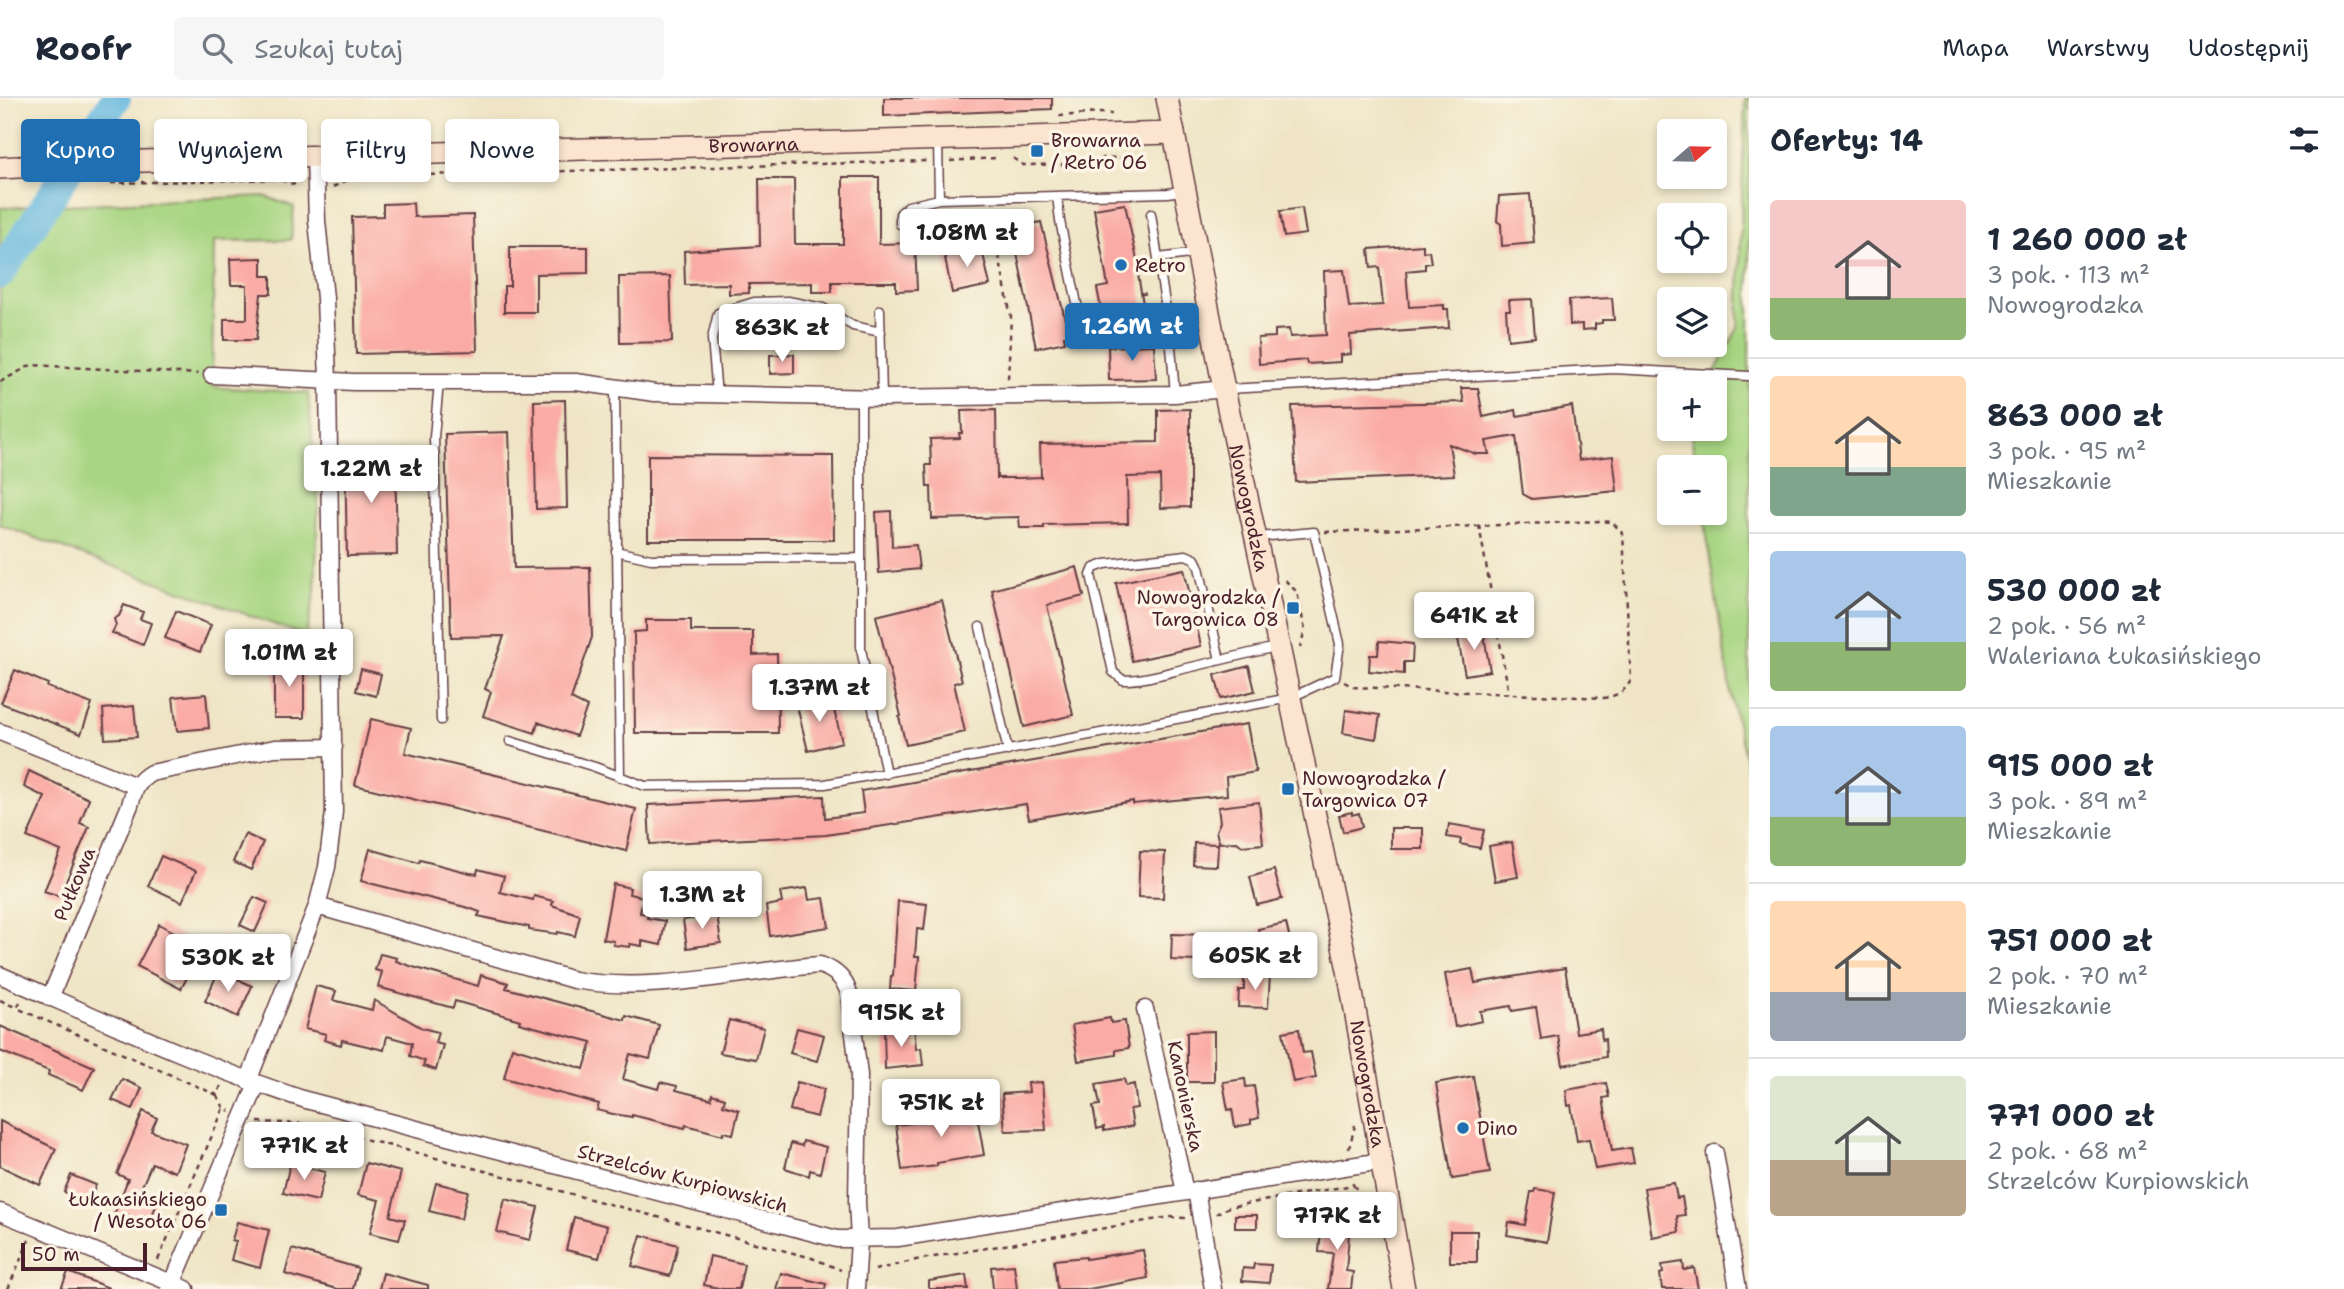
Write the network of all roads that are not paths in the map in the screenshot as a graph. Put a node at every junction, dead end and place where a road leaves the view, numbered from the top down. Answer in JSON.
{"nodes":[{"id":1,"x":1167,"y":98,"type":"edge"},
{"id":2,"x":1174,"y":133,"type":"junction"},
{"id":3,"x":938,"y":151,"type":"junction"},
{"id":4,"x":315,"y":157,"type":"junction"},
{"id":5,"x":0,"y":168,"type":"edge"},
{"id":6,"x":1185,"y":190,"type":"junction"},
{"id":7,"x":1057,"y":196,"type":"junction"},
{"id":8,"x":939,"y":199,"type":"junction"},
{"id":9,"x":1150,"y":214,"type":"dead end"},
{"id":10,"x":900,"y":224,"type":"dead end"},
{"id":11,"x":1197,"y":253,"type":"junction"},
{"id":12,"x":1159,"y":258,"type":"junction"},
{"id":13,"x":880,"y":310,"type":"dead end"},
{"id":14,"x":881,"y":332,"type":"junction"},
{"id":15,"x":1170,"y":335,"type":"junction"},
{"id":16,"x":212,"y":375,"type":"road end"},
{"id":17,"x":1749,"y":376,"type":"edge"},
{"id":18,"x":328,"y":381,"type":"junction"},
{"id":19,"x":439,"y":382,"type":"junction"},
{"id":20,"x":615,"y":388,"type":"junction"},
{"id":21,"x":1224,"y":390,"type":"junction"},
{"id":22,"x":1175,"y":394,"type":"junction"},
{"id":23,"x":717,"y":396,"type":"junction"},
{"id":24,"x":861,"y":397,"type":"junction"},
{"id":25,"x":882,"y":398,"type":"junction"},
{"id":26,"x":1256,"y":537,"type":"junction"},
{"id":27,"x":616,"y":551,"type":"junction"},
{"id":28,"x":860,"y":558,"type":"junction"},
{"id":29,"x":980,"y":627,"type":"dead end"},
{"id":30,"x":1289,"y":646,"type":"junction"},
{"id":31,"x":1220,"y":660,"type":"junction"},
{"id":32,"x":1290,"y":698,"type":"junction"},
{"id":33,"x":441,"y":720,"type":"dead end"},
{"id":34,"x":0,"y":732,"type":"edge"},
{"id":35,"x":510,"y":741,"type":"dead end"},
{"id":36,"x":334,"y":747,"type":"junction"},
{"id":37,"x":1008,"y":751,"type":"junction"},
{"id":38,"x":886,"y":774,"type":"junction"},
{"id":39,"x":620,"y":777,"type":"junction"},
{"id":40,"x":136,"y":786,"type":"junction"},
{"id":41,"x":317,"y":906,"type":"junction"},
{"id":42,"x":0,"y":975,"type":"edge"},
{"id":43,"x":50,"y":998,"type":"junction"},
{"id":44,"x":1145,"y":1009,"type":"dead end"},
{"id":45,"x":253,"y":1083,"type":"junction"},
{"id":46,"x":1715,"y":1153,"type":"dead end"},
{"id":47,"x":1382,"y":1161,"type":"junction"},
{"id":48,"x":1191,"y":1191,"type":"junction"},
{"id":49,"x":0,"y":1212,"type":"edge"},
{"id":50,"x":859,"y":1240,"type":"junction"},
{"id":51,"x":176,"y":1287,"type":"edge"},
{"id":52,"x":856,"y":1289,"type":"edge"},
{"id":53,"x":1213,"y":1289,"type":"edge"},
{"id":54,"x":1404,"y":1289,"type":"edge"},
{"id":55,"x":1738,"y":1289,"type":"edge"}],
"edges":[{"from":1,"to":2,"type":"main road","name":"Nowogrodzka"},
{"from":2,"to":3,"type":"main road","name":"Browarna"},
{"from":2,"to":6,"type":"main road","name":"Nowogrodzka"},
{"from":3,"to":4,"type":"main road","name":"Browarna"},
{"from":3,"to":8,"type":"lane"},
{"from":4,"to":5,"type":"main road","name":"Browarna"},
{"from":4,"to":18,"type":"street"},
{"from":6,"to":7,"type":"lane"},
{"from":6,"to":11,"type":"main road","name":"Nowogrodzka"},
{"from":7,"to":8,"type":"lane"},
{"from":7,"to":15,"type":"lane"},
{"from":8,"to":10,"type":"lane"},
{"from":9,"to":12,"type":"lane"},
{"from":11,"to":12,"type":"lane"},
{"from":11,"to":21,"type":"main road","name":"Nowogrodzka"},
{"from":12,"to":15,"type":"lane"},
{"from":13,"to":14,"type":"lane"},
{"from":14,"to":23,"type":"lane"},
{"from":14,"to":25,"type":"lane"},
{"from":15,"to":22,"type":"lane"},
{"from":16,"to":18,"type":"street"},
{"from":17,"to":21,"type":"lane"},
{"from":18,"to":19,"type":"street"},
{"from":18,"to":36,"type":"street"},
{"from":19,"to":20,"type":"street"},
{"from":19,"to":33,"type":"lane"},
{"from":20,"to":23,"type":"street"},
{"from":20,"to":27,"type":"lane"},
{"from":21,"to":22,"type":"street"},
{"from":21,"to":26,"type":"main road","name":"Nowogrodzka"},
{"from":22,"to":25,"type":"street"},
{"from":23,"to":24,"type":"street"},
{"from":24,"to":25,"type":"street"},
{"from":24,"to":28,"type":"lane"},
{"from":26,"to":30,"type":"main road","name":"Nowogrodzka"},
{"from":26,"to":32,"type":"lane"},
{"from":27,"to":28,"type":"lane"},
{"from":27,"to":39,"type":"lane"},
{"from":28,"to":38,"type":"lane"},
{"from":29,"to":37,"type":"lane"},
{"from":30,"to":31,"type":"lane"},
{"from":30,"to":32,"type":"main road","name":"Nowogrodzka"},
{"from":31,"to":31,"type":"lane"},
{"from":32,"to":37,"type":"lane"},
{"from":32,"to":47,"type":"main road","name":"Nowogrodzka"},
{"from":34,"to":40,"type":"street"},
{"from":35,"to":39,"type":"lane"},
{"from":36,"to":40,"type":"street"},
{"from":36,"to":41,"type":"street"},
{"from":37,"to":38,"type":"lane"},
{"from":38,"to":39,"type":"lane"},
{"from":40,"to":43,"type":"street","name":"Pułkowa"},
{"from":41,"to":45,"type":"street"},
{"from":41,"to":50,"type":"street"},
{"from":42,"to":43,"type":"street","name":"Strzelców Kurpiowskich"},
{"from":43,"to":45,"type":"street","name":"Strzelców Kurpiowskich"},
{"from":44,"to":48,"type":"street","name":"Kanonierska"},
{"from":45,"to":50,"type":"street","name":"Strzelców Kurpiowskich"},
{"from":45,"to":51,"type":"street"},
{"from":46,"to":55,"type":"street"},
{"from":47,"to":48,"type":"street","name":"Strzelców Kurpiowskich"},
{"from":47,"to":54,"type":"main road","name":"Nowogrodzka"},
{"from":48,"to":50,"type":"street","name":"Strzelców Kurpiowskich"},
{"from":48,"to":53,"type":"street","name":"Kanonierska"},
{"from":49,"to":51,"type":"street"},
{"from":50,"to":52,"type":"street"}]}
